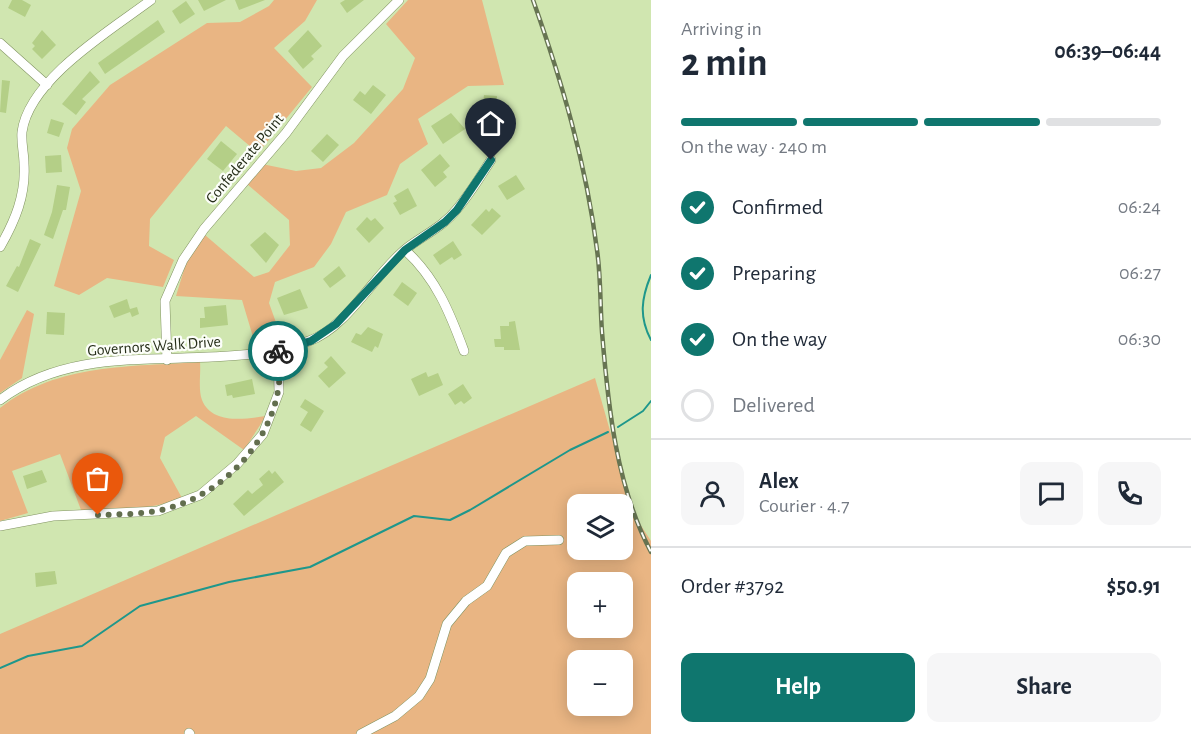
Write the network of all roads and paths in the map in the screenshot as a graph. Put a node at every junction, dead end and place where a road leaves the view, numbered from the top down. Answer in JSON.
{"nodes":[{"id":1,"x":151,"y":0,"type":"edge"},
{"id":2,"x":399,"y":0,"type":"edge"},
{"id":3,"x":0,"y":43,"type":"edge"},
{"id":4,"x":47,"y":85,"type":"junction"},
{"id":5,"x":491,"y":160,"type":"dead end"},
{"id":6,"x":0,"y":246,"type":"edge"},
{"id":7,"x":405,"y":250,"type":"junction"},
{"id":8,"x":278,"y":350,"type":"junction"},
{"id":9,"x":464,"y":351,"type":"dead end"},
{"id":10,"x":167,"y":360,"type":"junction"},
{"id":11,"x":0,"y":400,"type":"edge"},
{"id":12,"x":0,"y":526,"type":"edge"},
{"id":13,"x":559,"y":540,"type":"dead end"},
{"id":14,"x":361,"y":734,"type":"edge"}],
"edges":[{"from":1,"to":4,"type":"street"},
{"from":2,"to":10,"type":"street","name":"Confederate Point"},
{"from":3,"to":4,"type":"street"},
{"from":4,"to":6,"type":"street"},
{"from":5,"to":7,"type":"street","name":"Governors Walk Drive"},
{"from":7,"to":8,"type":"street","name":"Governors Walk Drive"},
{"from":7,"to":9,"type":"street"},
{"from":8,"to":10,"type":"street","name":"Governors Walk Drive"},
{"from":8,"to":12,"type":"street"},
{"from":10,"to":11,"type":"street","name":"Governors Walk Drive"},
{"from":13,"to":14,"type":"street"}]}
